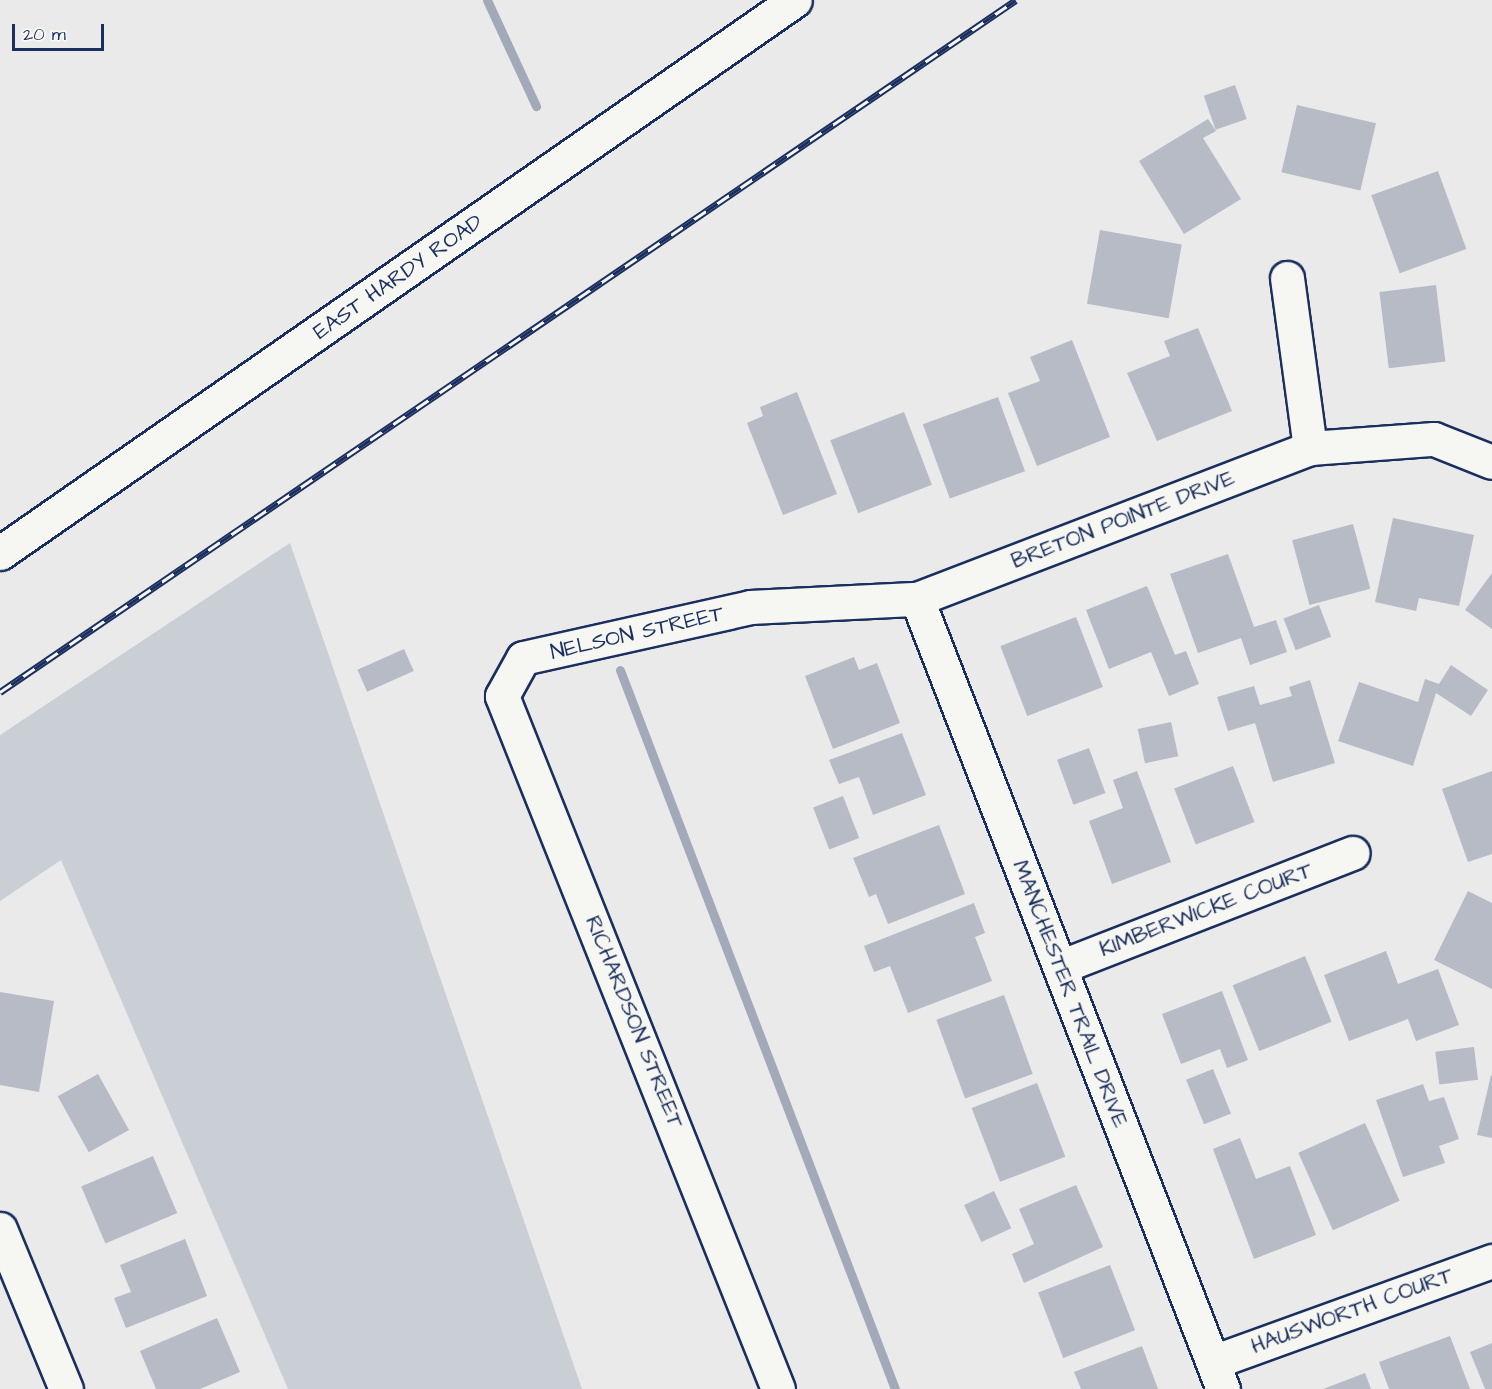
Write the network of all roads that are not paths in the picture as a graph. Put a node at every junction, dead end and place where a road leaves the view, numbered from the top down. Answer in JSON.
{"nodes":[{"id":1,"x":795,"y":0,"type":"edge"},
{"id":2,"x":1287,"y":278,"type":"dead end"},
{"id":3,"x":1310,"y":448,"type":"junction"},
{"id":4,"x":1492,"y":462,"type":"edge"},
{"id":5,"x":0,"y":554,"type":"edge"},
{"id":6,"x":917,"y":599,"type":"junction"},
{"id":7,"x":751,"y":607,"type":"joint"},
{"id":8,"x":523,"y":658,"type":"joint"},
{"id":9,"x":1353,"y":853,"type":"dead end"},
{"id":10,"x":1060,"y":968,"type":"junction"},
{"id":11,"x":0,"y":1229,"type":"edge"},
{"id":12,"x":1492,"y":1261,"type":"edge"},
{"id":13,"x":1218,"y":1376,"type":"edge"},
{"id":14,"x":66,"y":1389,"type":"edge"},
{"id":15,"x":778,"y":1389,"type":"edge"}],
"edges":[{"from":1,"to":5,"type":"street","name":"EAST HARDY ROAD"},
{"from":2,"to":3,"type":"street"},
{"from":3,"to":4,"type":"street","name":"BRETON POINTE DRIVE"},
{"from":3,"to":6,"type":"street","name":"BRETON POINTE DRIVE"},
{"from":6,"to":7,"type":"street","name":"BRETON POINTE DRIVE"},
{"from":6,"to":10,"type":"street","name":"MANCHESTER TRAIL DRIVE"},
{"from":7,"to":8,"type":"street","name":"NELSON STREET"},
{"from":8,"to":15,"type":"street","name":"RICHARDSON STREET"},
{"from":9,"to":10,"type":"street","name":"KIMBERWICKE COURT"},
{"from":10,"to":13,"type":"street","name":"MANCHESTER TRAIL DRIVE"},
{"from":11,"to":14,"type":"street"},
{"from":12,"to":13,"type":"street","name":"HAUSWORTH COURT"}]}
